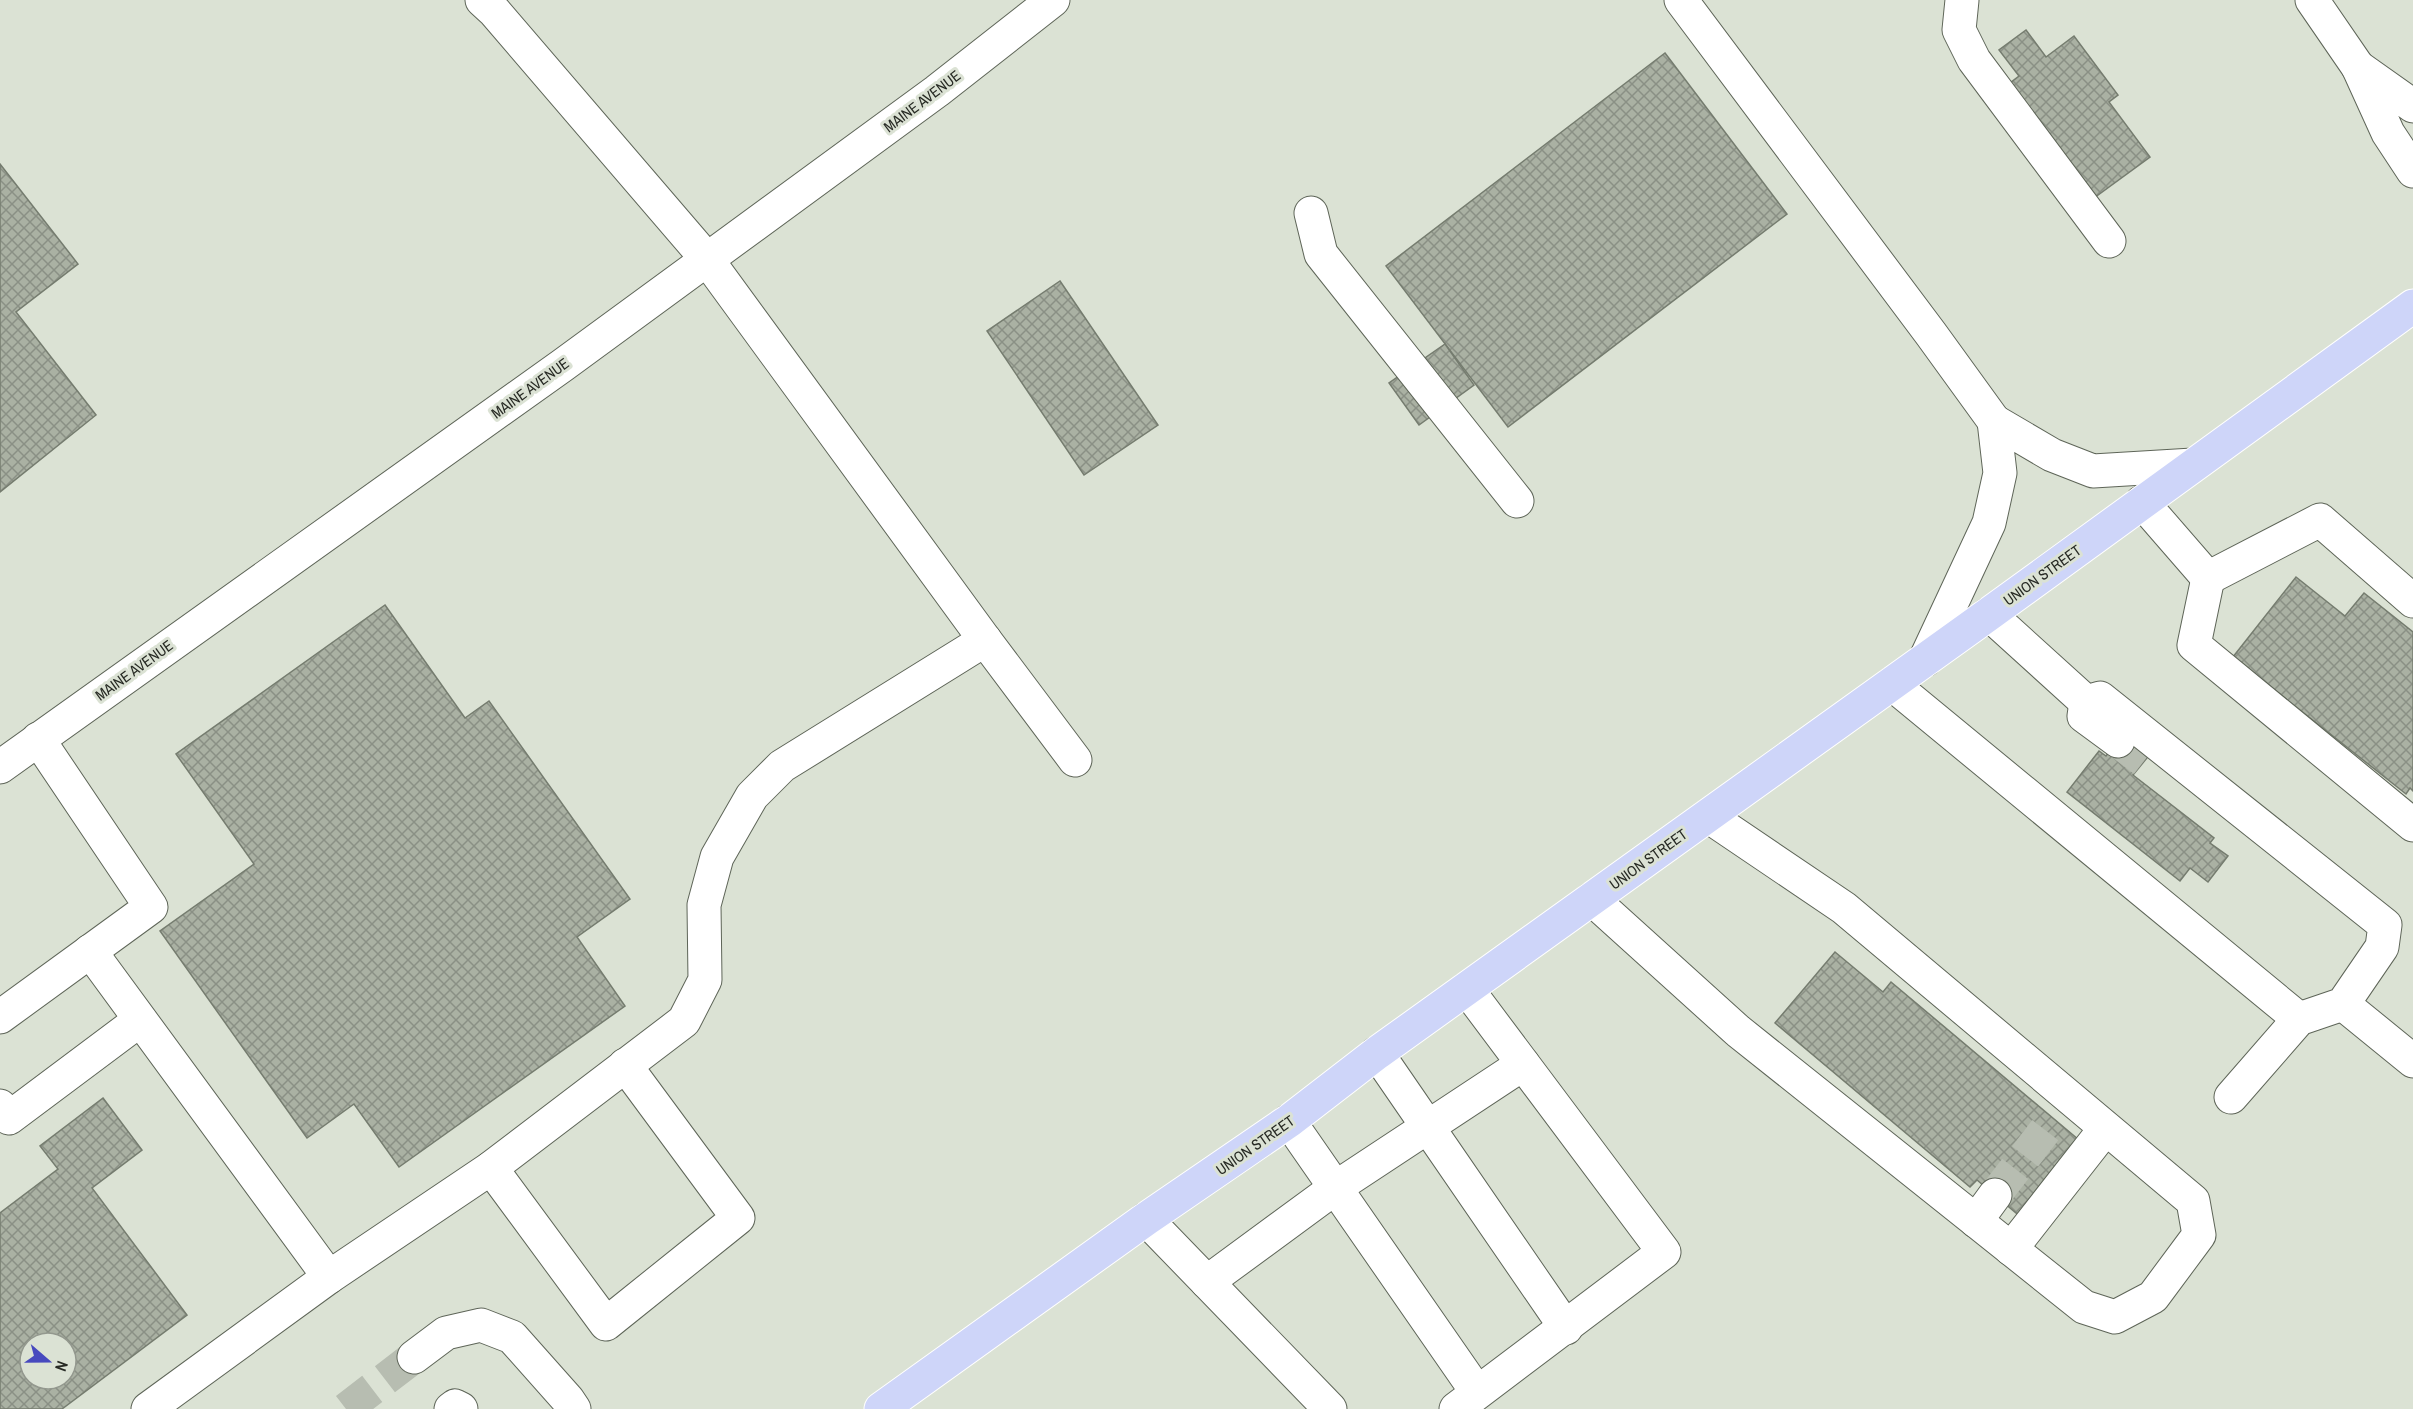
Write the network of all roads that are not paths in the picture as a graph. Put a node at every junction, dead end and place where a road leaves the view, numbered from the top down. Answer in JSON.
{"nodes":[{"id":1,"x":482,"y":0,"type":"edge"},
{"id":2,"x":1053,"y":0,"type":"edge"},
{"id":3,"x":1681,"y":0,"type":"edge"},
{"id":4,"x":1962,"y":0,"type":"edge"},
{"id":5,"x":2312,"y":0,"type":"edge"},
{"id":6,"x":2358,"y":67,"type":"junction"},
{"id":7,"x":2413,"y":106,"type":"edge"},
{"id":8,"x":2413,"y":171,"type":"edge"},
{"id":9,"x":1311,"y":213,"type":"dead end"},
{"id":10,"x":2109,"y":241,"type":"dead end"},
{"id":11,"x":706,"y":258,"type":"junction"},
{"id":12,"x":2413,"y":306,"type":"edge"},
{"id":13,"x":1994,"y":421,"type":"junction"},
{"id":14,"x":2193,"y":465,"type":"junction"},
{"id":15,"x":1517,"y":501,"type":"dead end"},
{"id":16,"x":2142,"y":502,"type":"junction"},
{"id":17,"x":2208,"y":578,"type":"junction"},
{"id":18,"x":2413,"y":601,"type":"edge"},
{"id":19,"x":1989,"y":614,"type":"junction"},
{"id":20,"x":985,"y":640,"type":"junction"},
{"id":21,"x":1925,"y":660,"type":"junction"},
{"id":22,"x":1892,"y":684,"type":"junction"},
{"id":23,"x":2086,"y":702,"type":"junction"},
{"id":24,"x":38,"y":739,"type":"junction"},
{"id":25,"x":2118,"y":741,"type":"tunnel mouth"},
{"id":26,"x":1075,"y":759,"type":"dead end"},
{"id":27,"x":2144,"y":761,"type":"tunnel mouth"},
{"id":28,"x":0,"y":767,"type":"edge"},
{"id":29,"x":1708,"y":816,"type":"junction"},
{"id":30,"x":2413,"y":825,"type":"edge"},
{"id":31,"x":1592,"y":899,"type":"junction"},
{"id":32,"x":2382,"y":947,"type":"junction"},
{"id":33,"x":90,"y":951,"type":"junction"},
{"id":34,"x":1467,"y":989,"type":"junction"},
{"id":35,"x":2343,"y":1004,"type":"junction"},
{"id":36,"x":0,"y":1017,"type":"edge"},
{"id":37,"x":2299,"y":1019,"type":"junction"},
{"id":38,"x":140,"y":1020,"type":"junction"},
{"id":39,"x":1377,"y":1053,"type":"junction"},
{"id":40,"x":2413,"y":1061,"type":"edge"},
{"id":41,"x":1523,"y":1064,"type":"junction"},
{"id":42,"x":626,"y":1065,"type":"junction"},
{"id":43,"x":2231,"y":1096,"type":"dead end"},
{"id":44,"x":0,"y":1106,"type":"edge"},
{"id":45,"x":1289,"y":1121,"type":"junction"},
{"id":46,"x":1427,"y":1126,"type":"junction"},
{"id":47,"x":2105,"y":1129,"type":"junction"},
{"id":48,"x":491,"y":1168,"type":"junction"},
{"id":49,"x":1335,"y":1188,"type":"junction"},
{"id":50,"x":1146,"y":1219,"type":"junction"},
{"id":51,"x":2011,"y":1249,"type":"junction"},
{"id":52,"x":329,"y":1277,"type":"junction"},
{"id":53,"x":1207,"y":1282,"type":"junction"},
{"id":54,"x":1566,"y":1328,"type":"junction"},
{"id":55,"x":414,"y":1357,"type":"tunnel mouth"},
{"id":56,"x":1467,"y":1400,"type":"edge"},
{"id":57,"x":148,"y":1409,"type":"edge"},
{"id":58,"x":451,"y":1409,"type":"edge"},
{"id":59,"x":461,"y":1409,"type":"edge"},
{"id":60,"x":574,"y":1409,"type":"edge"},
{"id":61,"x":881,"y":1409,"type":"edge"},
{"id":62,"x":1330,"y":1409,"type":"edge"}],
"edges":[{"from":1,"to":11,"type":"street"},
{"from":2,"to":11,"type":"street","name":"MAINE AVENUE"},
{"from":3,"to":13,"type":"street"},
{"from":4,"to":10,"type":"street"},
{"from":5,"to":6,"type":"street"},
{"from":6,"to":7,"type":"street"},
{"from":6,"to":8,"type":"street"},
{"from":9,"to":15,"type":"street"},
{"from":11,"to":20,"type":"street"},
{"from":11,"to":24,"type":"street","name":"MAINE AVENUE"},
{"from":12,"to":14,"type":"main road","name":"UNION STREET"},
{"from":13,"to":14,"type":"street"},
{"from":13,"to":21,"type":"street"},
{"from":14,"to":16,"type":"main road","name":"UNION STREET"},
{"from":16,"to":17,"type":"street"},
{"from":16,"to":19,"type":"main road","name":"UNION STREET"},
{"from":17,"to":18,"type":"street"},
{"from":17,"to":30,"type":"street"},
{"from":19,"to":21,"type":"main road","name":"UNION STREET"},
{"from":19,"to":23,"type":"street"},
{"from":20,"to":26,"type":"street"},
{"from":20,"to":42,"type":"street"},
{"from":21,"to":22,"type":"main road","name":"UNION STREET"},
{"from":22,"to":29,"type":"main road","name":"UNION STREET"},
{"from":22,"to":37,"type":"street"},
{"from":23,"to":25,"type":"street"},
{"from":23,"to":32,"type":"street"},
{"from":24,"to":28,"type":"street","name":"MAINE AVENUE"},
{"from":24,"to":33,"type":"street"},
{"from":27,"to":32,"type":"street"},
{"from":29,"to":31,"type":"main road","name":"UNION STREET"},
{"from":29,"to":47,"type":"street"},
{"from":31,"to":34,"type":"main road","name":"UNION STREET"},
{"from":31,"to":51,"type":"street"},
{"from":32,"to":35,"type":"street"},
{"from":33,"to":36,"type":"street"},
{"from":33,"to":38,"type":"street"},
{"from":34,"to":39,"type":"main road","name":"UNION STREET"},
{"from":34,"to":41,"type":"street"},
{"from":35,"to":37,"type":"street"},
{"from":35,"to":40,"type":"street"},
{"from":37,"to":43,"type":"street"},
{"from":38,"to":44,"type":"street"},
{"from":38,"to":52,"type":"street"},
{"from":39,"to":45,"type":"main road","name":"UNION STREET"},
{"from":39,"to":46,"type":"street"},
{"from":41,"to":46,"type":"street"},
{"from":41,"to":54,"type":"street"},
{"from":42,"to":48,"type":"street"},
{"from":42,"to":48,"type":"street"},
{"from":45,"to":49,"type":"street"},
{"from":45,"to":50,"type":"main road","name":"UNION STREET"},
{"from":46,"to":49,"type":"street"},
{"from":46,"to":54,"type":"street"},
{"from":47,"to":51,"type":"street"},
{"from":47,"to":51,"type":"street"},
{"from":48,"to":52,"type":"street"},
{"from":49,"to":53,"type":"street"},
{"from":49,"to":56,"type":"street"},
{"from":50,"to":53,"type":"street"},
{"from":50,"to":61,"type":"main road","name":"UNION STREET"},
{"from":52,"to":57,"type":"street"},
{"from":53,"to":62,"type":"street"},
{"from":54,"to":56,"type":"street"},
{"from":55,"to":60,"type":"street"},
{"from":58,"to":59,"type":"street"}]}
